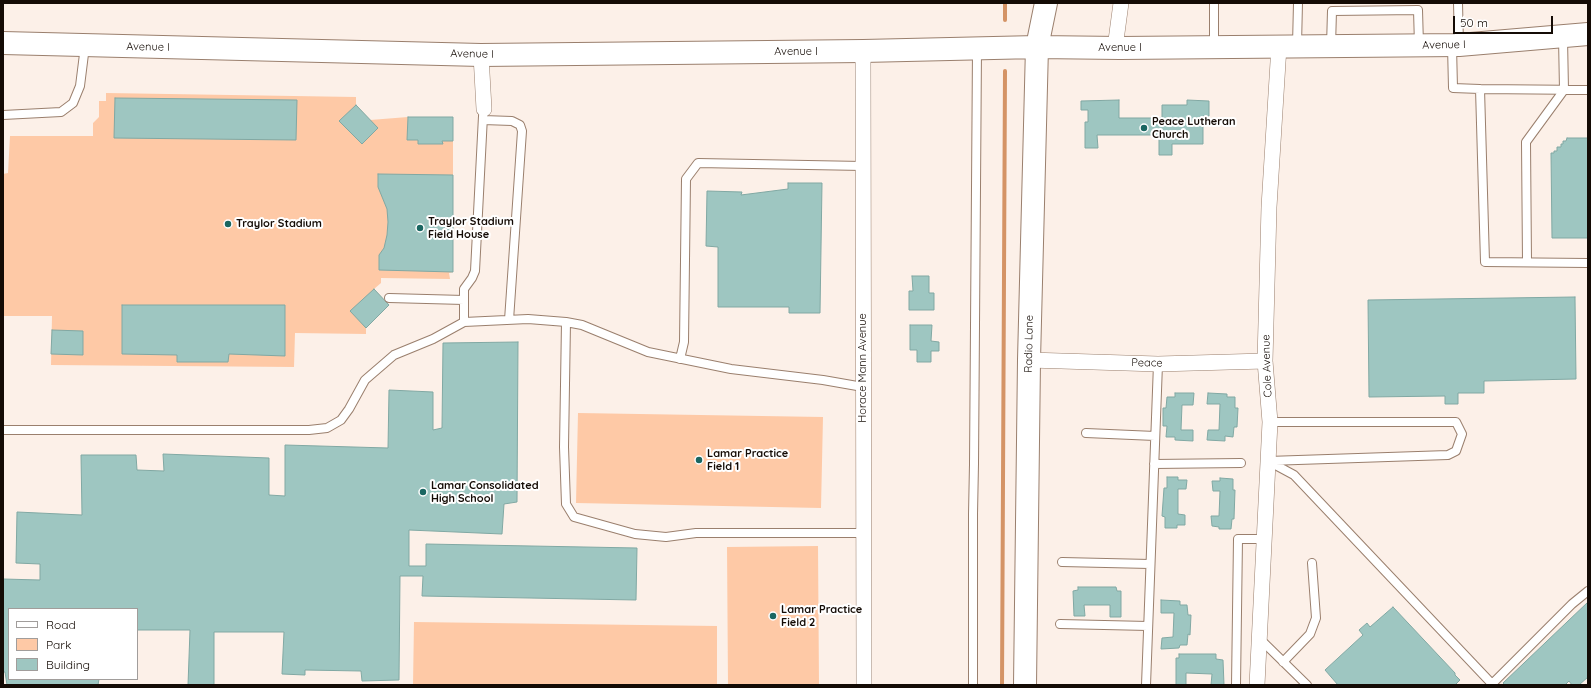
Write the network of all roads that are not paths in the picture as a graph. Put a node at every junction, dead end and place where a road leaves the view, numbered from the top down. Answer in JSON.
{"nodes":[{"id":1,"x":1046,"y":3,"type":"edge"},
{"id":2,"x":1121,"y":3,"type":"edge"},
{"id":3,"x":1214,"y":3,"type":"edge"},
{"id":4,"x":1298,"y":3,"type":"edge"},
{"id":5,"x":1458,"y":3,"type":"edge"},
{"id":6,"x":1588,"y":34,"type":"edge"},
{"id":7,"x":1563,"y":36,"type":"junction"},
{"id":8,"x":3,"y":43,"type":"edge"},
{"id":9,"x":86,"y":45,"type":"junction"},
{"id":10,"x":1455,"y":45,"type":"junction"},
{"id":11,"x":1288,"y":46,"type":"junction"},
{"id":12,"x":1331,"y":46,"type":"junction"},
{"id":13,"x":1419,"y":46,"type":"junction"},
{"id":14,"x":1037,"y":47,"type":"junction"},
{"id":15,"x":1214,"y":47,"type":"junction"},
{"id":16,"x":1115,"y":48,"type":"junction"},
{"id":17,"x":977,"y":49,"type":"junction"},
{"id":18,"x":863,"y":51,"type":"junction"},
{"id":19,"x":481,"y":55,"type":"junction"},
{"id":20,"x":1480,"y":89,"type":"junction"},
{"id":21,"x":1564,"y":90,"type":"junction"},
{"id":22,"x":1588,"y":90,"type":"edge"},
{"id":23,"x":3,"y":115,"type":"edge"},
{"id":24,"x":483,"y":115,"type":"junction"},
{"id":25,"x":863,"y":166,"type":"junction"},
{"id":26,"x":1527,"y":262,"type":"junction"},
{"id":27,"x":1588,"y":263,"type":"edge"},
{"id":28,"x":389,"y":298,"type":"dead end"},
{"id":29,"x":464,"y":300,"type":"junction"},
{"id":30,"x":509,"y":320,"type":"junction"},
{"id":31,"x":464,"y":322,"type":"junction"},
{"id":32,"x":566,"y":322,"type":"junction"},
{"id":33,"x":680,"y":359,"type":"junction"},
{"id":34,"x":1028,"y":360,"type":"junction"},
{"id":35,"x":1265,"y":361,"type":"junction"},
{"id":36,"x":1158,"y":364,"type":"junction"},
{"id":37,"x":863,"y":386,"type":"junction"},
{"id":38,"x":1270,"y":422,"type":"junction"},
{"id":39,"x":3,"y":430,"type":"edge"},
{"id":40,"x":1086,"y":432,"type":"dead end"},
{"id":41,"x":1155,"y":436,"type":"junction"},
{"id":42,"x":1268,"y":461,"type":"junction"},
{"id":43,"x":1241,"y":463,"type":"dead end"},
{"id":44,"x":1154,"y":464,"type":"junction"},
{"id":45,"x":863,"y":533,"type":"junction"},
{"id":46,"x":1264,"y":539,"type":"junction"},
{"id":47,"x":1062,"y":562,"type":"dead end"},
{"id":48,"x":1312,"y":563,"type":"dead end"},
{"id":49,"x":1150,"y":564,"type":"junction"},
{"id":50,"x":1588,"y":591,"type":"edge"},
{"id":51,"x":1060,"y":624,"type":"dead end"},
{"id":52,"x":1148,"y":626,"type":"junction"},
{"id":53,"x":1259,"y":638,"type":"junction"},
{"id":54,"x":1283,"y":662,"type":"junction"},
{"id":55,"x":1492,"y":684,"type":"edge"},
{"id":56,"x":864,"y":685,"type":"edge"},
{"id":57,"x":973,"y":685,"type":"edge"},
{"id":58,"x":1025,"y":685,"type":"edge"},
{"id":59,"x":1146,"y":685,"type":"edge"},
{"id":60,"x":1236,"y":685,"type":"edge"},
{"id":61,"x":1257,"y":685,"type":"edge"},
{"id":62,"x":1307,"y":685,"type":"edge"}],
"edges":[{"from":1,"to":14,"type":"main road","name":"Radio Lane"},
{"from":2,"to":16,"type":"street"},
{"from":3,"to":15,"type":"lane"},
{"from":4,"to":11,"type":"lane"},
{"from":5,"to":10,"type":"lane"},
{"from":6,"to":7,"type":"main road","name":"Avenue I"},
{"from":7,"to":10,"type":"main road","name":"Avenue I"},
{"from":7,"to":21,"type":"lane"},
{"from":8,"to":9,"type":"main road","name":"Avenue I"},
{"from":9,"to":19,"type":"main road","name":"Avenue I"},
{"from":9,"to":23,"type":"lane"},
{"from":10,"to":13,"type":"main road","name":"Avenue I"},
{"from":10,"to":20,"type":"lane"},
{"from":11,"to":12,"type":"main road","name":"Avenue I"},
{"from":11,"to":15,"type":"main road","name":"Avenue I"},
{"from":11,"to":35,"type":"street","name":"Cole Avenue"},
{"from":12,"to":13,"type":"main road","name":"Avenue I"},
{"from":12,"to":13,"type":"lane"},
{"from":14,"to":16,"type":"main road","name":"Avenue I"},
{"from":14,"to":17,"type":"main road","name":"Avenue I"},
{"from":14,"to":34,"type":"main road","name":"Radio Lane"},
{"from":15,"to":16,"type":"main road","name":"Avenue I"},
{"from":17,"to":18,"type":"main road","name":"Avenue I"},
{"from":17,"to":57,"type":"lane"},
{"from":18,"to":19,"type":"main road","name":"Avenue I"},
{"from":18,"to":25,"type":"street","name":"Horace Mann Avenue"},
{"from":19,"to":24,"type":"street"},
{"from":20,"to":21,"type":"lane"},
{"from":20,"to":26,"type":"lane"},
{"from":21,"to":22,"type":"lane"},
{"from":21,"to":26,"type":"lane"},
{"from":24,"to":29,"type":"lane"},
{"from":24,"to":30,"type":"lane"},
{"from":25,"to":33,"type":"lane"},
{"from":25,"to":37,"type":"street","name":"Horace Mann Avenue"},
{"from":26,"to":27,"type":"lane"},
{"from":28,"to":29,"type":"lane"},
{"from":29,"to":31,"type":"lane"},
{"from":30,"to":31,"type":"lane"},
{"from":30,"to":32,"type":"lane"},
{"from":31,"to":39,"type":"lane"},
{"from":32,"to":33,"type":"lane"},
{"from":32,"to":45,"type":"lane"},
{"from":33,"to":37,"type":"lane"},
{"from":34,"to":36,"type":"street","name":"Peace"},
{"from":34,"to":58,"type":"main road","name":"Radio Lane"},
{"from":35,"to":36,"type":"street","name":"Peace"},
{"from":35,"to":38,"type":"street","name":"Cole Avenue"},
{"from":36,"to":41,"type":"lane"},
{"from":37,"to":45,"type":"street","name":"Horace Mann Avenue"},
{"from":38,"to":42,"type":"street","name":"Cole Avenue"},
{"from":38,"to":42,"type":"lane"},
{"from":40,"to":41,"type":"lane"},
{"from":41,"to":44,"type":"lane"},
{"from":42,"to":46,"type":"street","name":"Cole Avenue"},
{"from":42,"to":55,"type":"lane"},
{"from":43,"to":44,"type":"lane"},
{"from":44,"to":49,"type":"lane"},
{"from":45,"to":56,"type":"street","name":"Horace Mann Avenue"},
{"from":46,"to":53,"type":"street","name":"Cole Avenue"},
{"from":46,"to":60,"type":"lane"},
{"from":47,"to":49,"type":"lane"},
{"from":48,"to":54,"type":"lane"},
{"from":49,"to":52,"type":"lane"},
{"from":50,"to":55,"type":"lane"},
{"from":51,"to":52,"type":"lane"},
{"from":52,"to":59,"type":"lane"},
{"from":53,"to":54,"type":"lane"},
{"from":53,"to":61,"type":"street","name":"Cole Avenue"},
{"from":54,"to":62,"type":"lane"}]}
